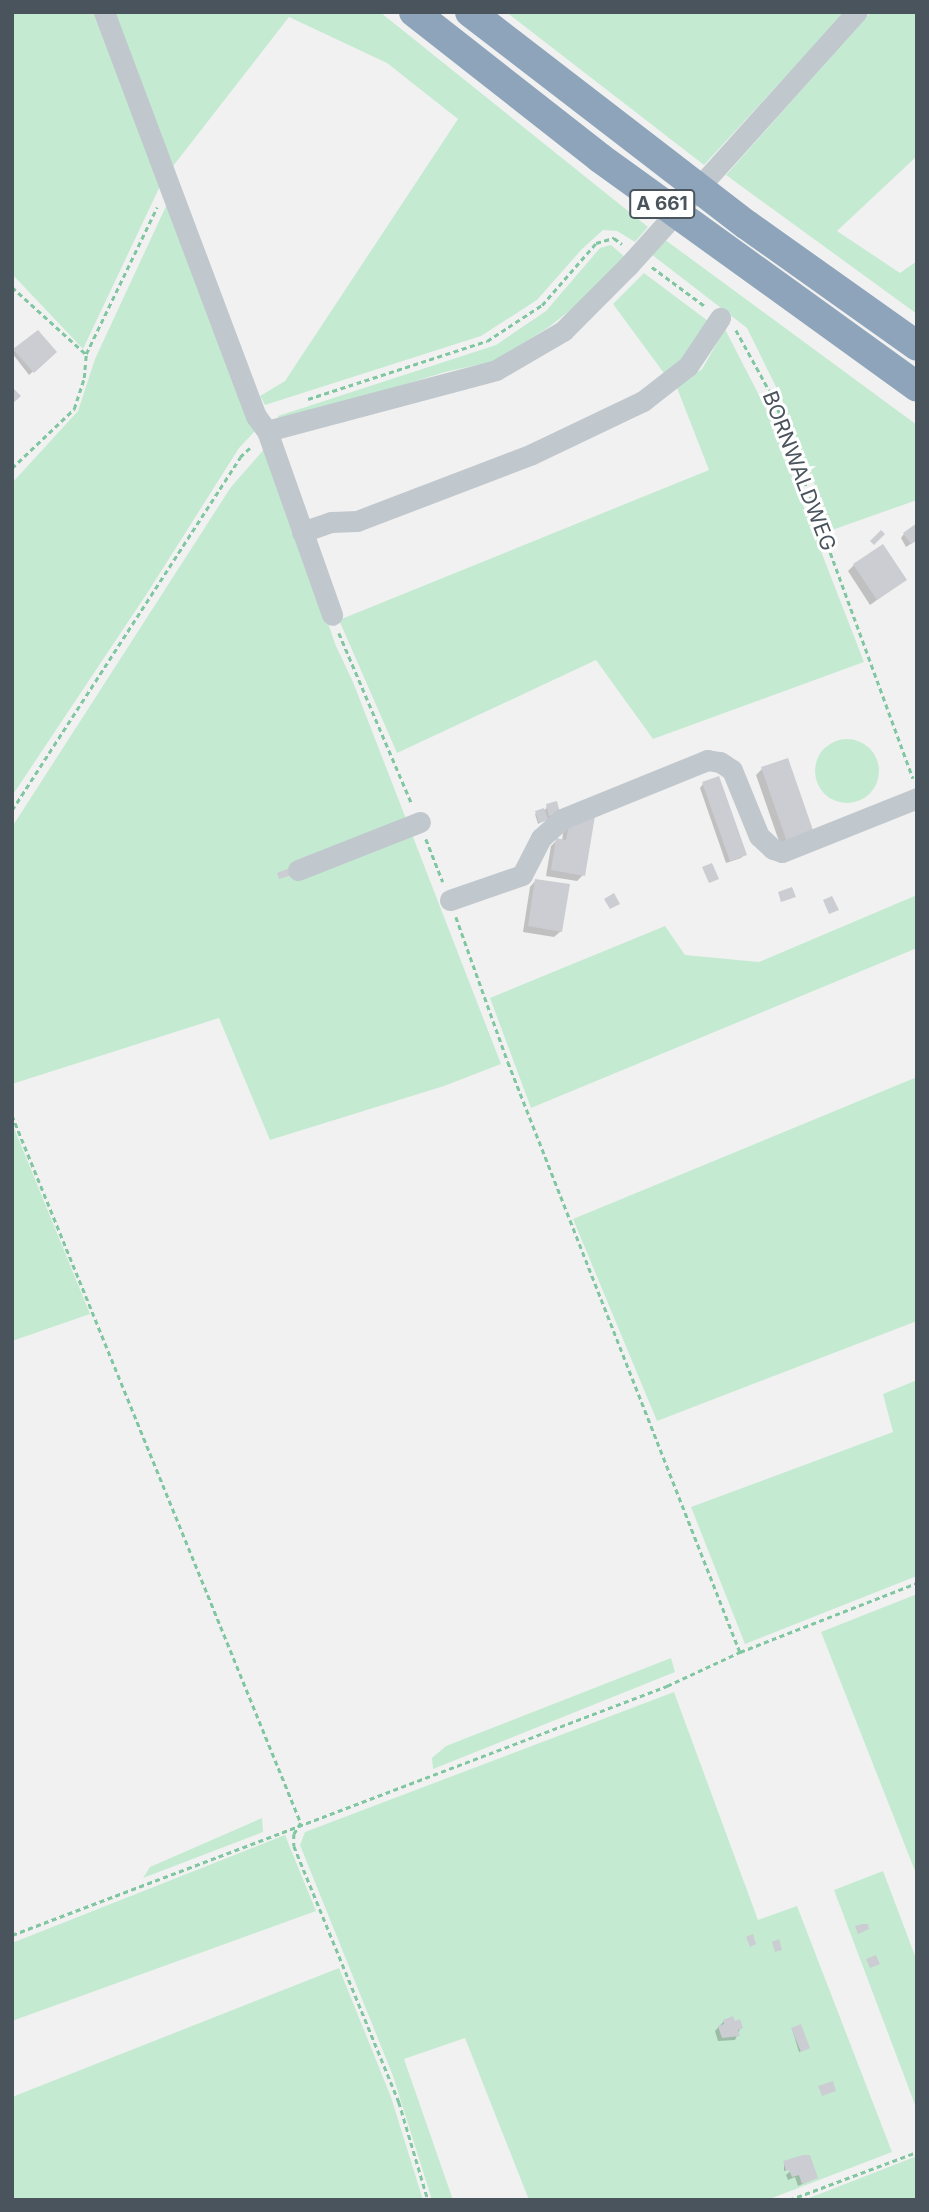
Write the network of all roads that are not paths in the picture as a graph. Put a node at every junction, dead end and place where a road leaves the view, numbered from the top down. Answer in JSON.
{"nodes":[{"id":1,"x":104,"y":12,"type":"edge"},
{"id":2,"x":414,"y":12,"type":"edge"},
{"id":3,"x":470,"y":12,"type":"edge"},
{"id":4,"x":857,"y":12,"type":"edge"},
{"id":5,"x":720,"y":318,"type":"road end"},
{"id":6,"x":917,"y":346,"type":"edge"},
{"id":7,"x":917,"y":387,"type":"edge"},
{"id":8,"x":267,"y":432,"type":"junction"},
{"id":9,"x":302,"y":532,"type":"junction"},
{"id":10,"x":332,"y":615,"type":"road end"},
{"id":11,"x":917,"y":798,"type":"edge"},
{"id":12,"x":419,"y":822,"type":"road end"},
{"id":13,"x":298,"y":870,"type":"dead end"},
{"id":14,"x":450,"y":900,"type":"road end"}],
"edges":[{"from":1,"to":8,"type":"lane"},
{"from":2,"to":7,"type":"highway","number":"A 661"},
{"from":3,"to":6,"type":"highway","number":"A 661"},
{"from":4,"to":8,"type":"lane"},
{"from":5,"to":9,"type":"lane"},
{"from":8,"to":9,"type":"lane"},
{"from":9,"to":10,"type":"lane"},
{"from":11,"to":14,"type":"lane"},
{"from":12,"to":13,"type":"lane"}]}
